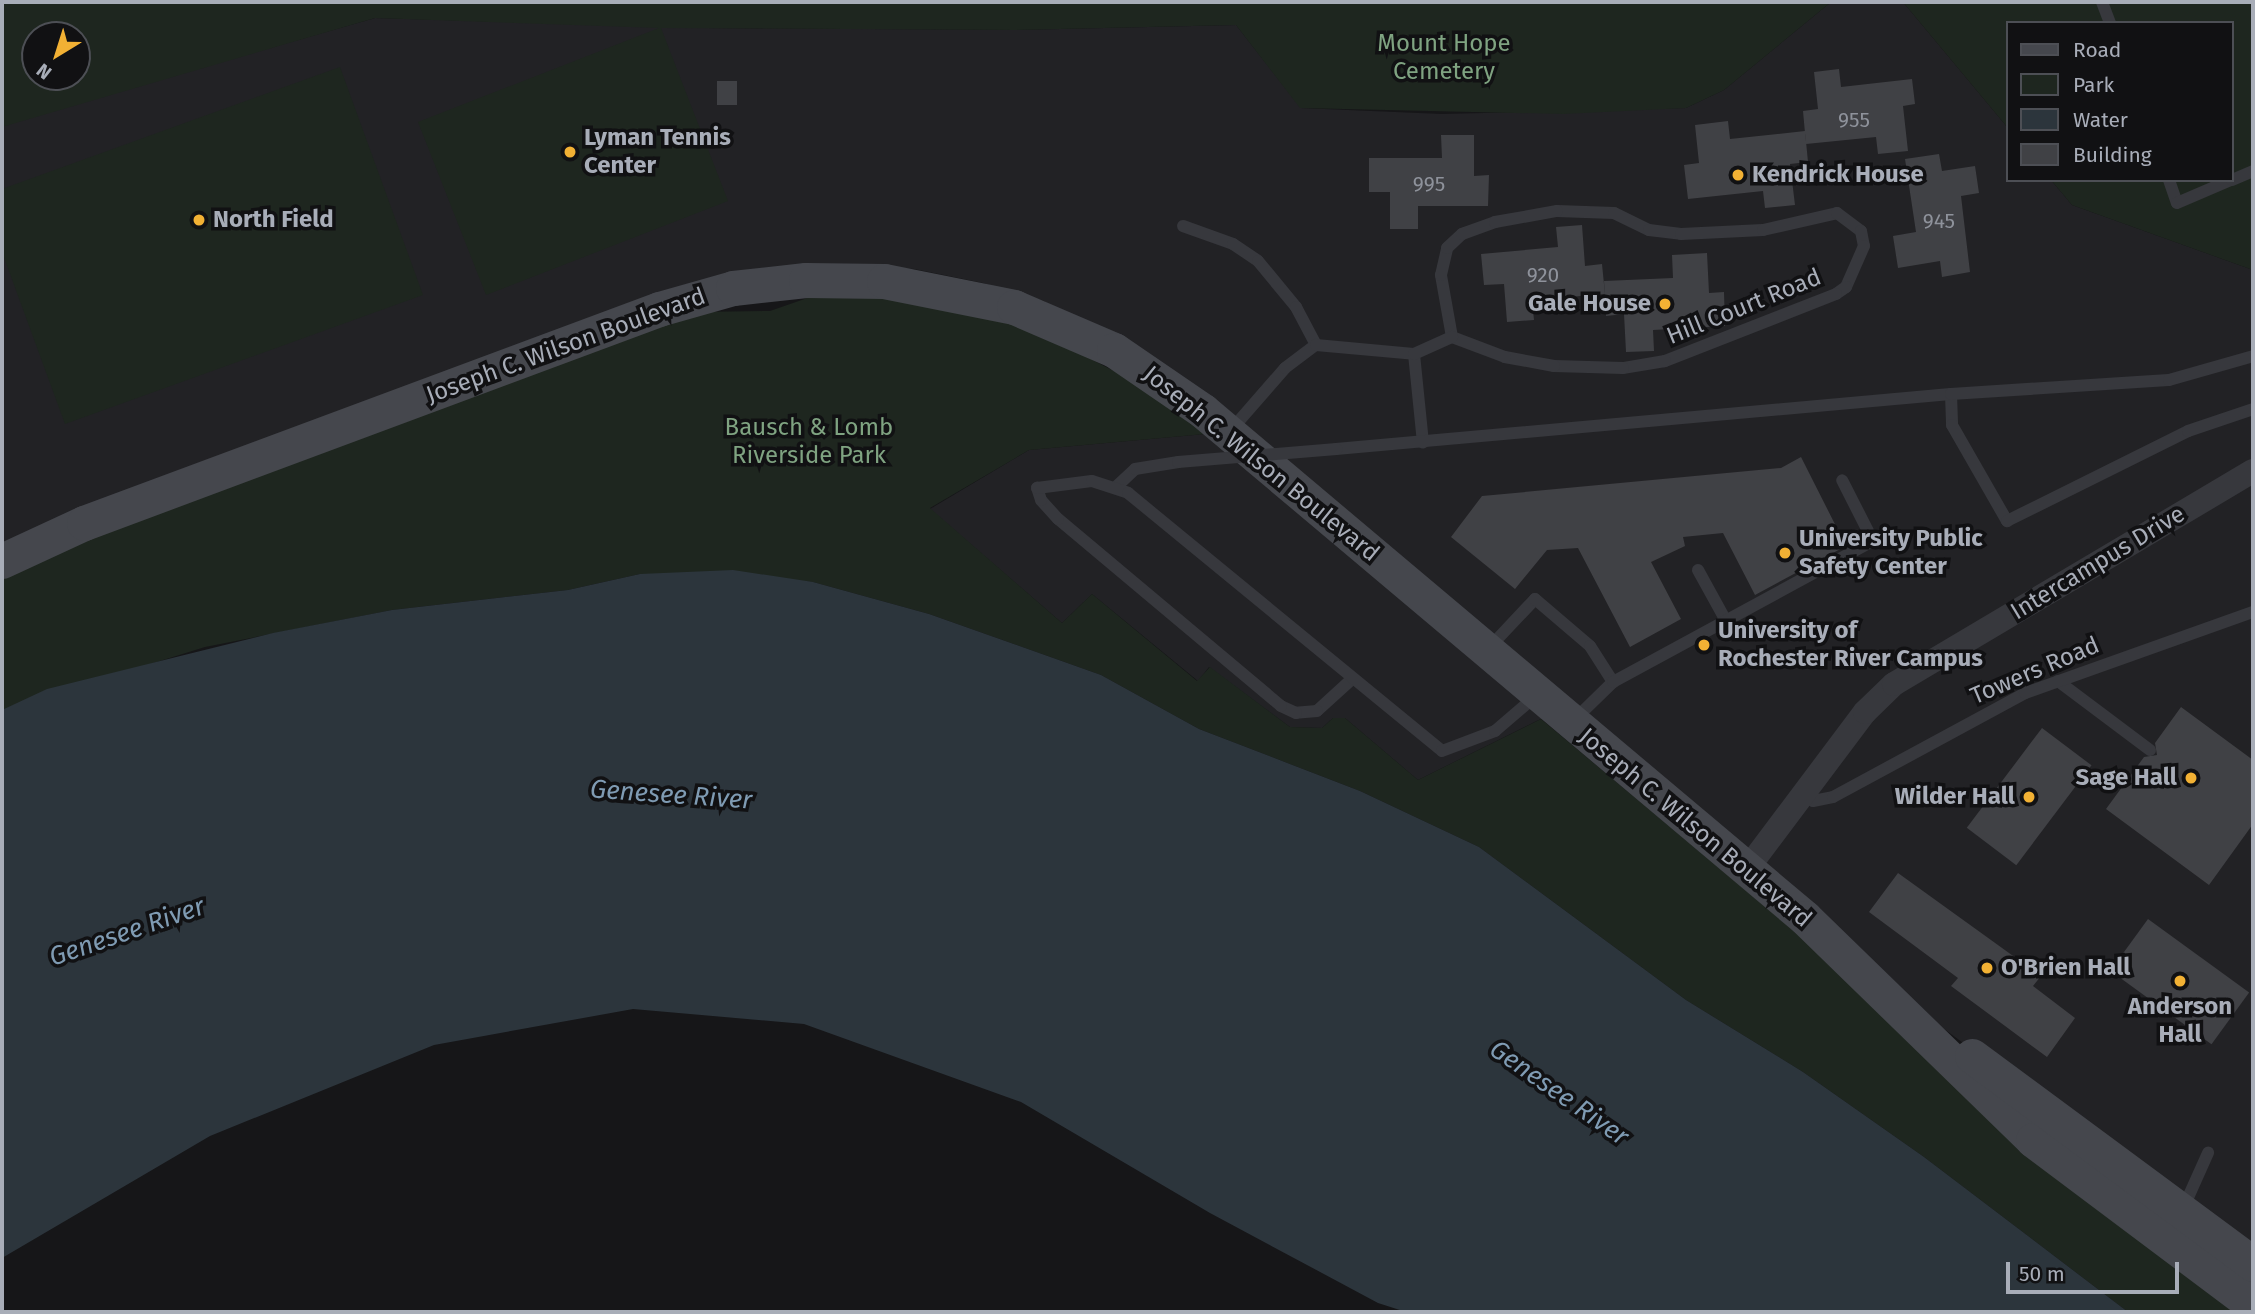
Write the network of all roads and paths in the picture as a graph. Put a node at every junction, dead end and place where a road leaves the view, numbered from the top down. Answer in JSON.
{"nodes":[{"id":1,"x":2102,"y":2,"type":"edge"},
{"id":2,"x":2109,"y":21,"type":"edge"},
{"id":3,"x":2253,"y":171,"type":"edge"},
{"id":4,"x":2234,"y":179,"type":"edge"},
{"id":5,"x":2170,"y":182,"type":"edge"},
{"id":6,"x":2227,"y":182,"type":"edge"},
{"id":7,"x":1183,"y":226,"type":"dead end"},
{"id":8,"x":1452,"y":337,"type":"junction"},
{"id":9,"x":1316,"y":345,"type":"junction"},
{"id":10,"x":1414,"y":354,"type":"junction"},
{"id":11,"x":2253,"y":356,"type":"edge"},
{"id":12,"x":1951,"y":394,"type":"junction"},
{"id":13,"x":2253,"y":409,"type":"edge"},
{"id":14,"x":1228,"y":432,"type":"junction"},
{"id":15,"x":1423,"y":443,"type":"junction"},
{"id":16,"x":2253,"y":471,"type":"edge"},
{"id":17,"x":1842,"y":480,"type":"dead end"},
{"id":18,"x":1117,"y":486,"type":"junction"},
{"id":19,"x":2,"y":561,"type":"edge"},
{"id":20,"x":1698,"y":570,"type":"dead end"},
{"id":21,"x":2253,"y":612,"type":"edge"},
{"id":22,"x":1725,"y":619,"type":"junction"},
{"id":23,"x":1486,"y":652,"type":"junction"},
{"id":24,"x":1353,"y":679,"type":"junction"},
{"id":25,"x":2058,"y":681,"type":"junction"},
{"id":26,"x":1614,"y":682,"type":"junction"},
{"id":27,"x":1537,"y":695,"type":"junction"},
{"id":28,"x":1570,"y":724,"type":"junction"},
{"id":29,"x":2150,"y":750,"type":"dead end"},
{"id":30,"x":1805,"y":796,"type":"junction"},
{"id":31,"x":1747,"y":869,"type":"junction"},
{"id":32,"x":2208,"y":1153,"type":"dead end"},
{"id":33,"x":2176,"y":1228,"type":"junction"},
{"id":34,"x":2253,"y":1264,"type":"edge"},
{"id":35,"x":2253,"y":1305,"type":"edge"}],
"edges":[{"from":1,"to":2,"type":"lane"},
{"from":3,"to":4,"type":"lane"},
{"from":5,"to":6,"type":"lane"},
{"from":7,"to":9,"type":"lane"},
{"from":8,"to":8,"type":"lane","name":"Hill Court Road"},
{"from":8,"to":10,"type":"lane"},
{"from":9,"to":10,"type":"lane"},
{"from":9,"to":14,"type":"lane"},
{"from":10,"to":15,"type":"lane"},
{"from":11,"to":12,"type":"lane"},
{"from":12,"to":13,"type":"lane"},
{"from":12,"to":15,"type":"lane"},
{"from":14,"to":19,"type":"street","name":"Joseph C. Wilson Boulevard"},
{"from":14,"to":23,"type":"street","name":"Joseph C. Wilson Boulevard"},
{"from":15,"to":18,"type":"lane","bridge":true},
{"from":16,"to":30,"type":"street","name":"Intercampus Drive"},
{"from":17,"to":22,"type":"lane"},
{"from":18,"to":24,"type":"lane"},
{"from":18,"to":24,"type":"lane"},
{"from":20,"to":22,"type":"lane"},
{"from":21,"to":25,"type":"lane","name":"Towers Road"},
{"from":22,"to":26,"type":"lane"},
{"from":23,"to":26,"type":"lane"},
{"from":23,"to":27,"type":"street","name":"Joseph C. Wilson Boulevard"},
{"from":24,"to":27,"type":"lane"},
{"from":25,"to":29,"type":"lane"},
{"from":25,"to":30,"type":"lane","name":"Towers Road"},
{"from":26,"to":28,"type":"lane"},
{"from":27,"to":28,"type":"street","name":"Joseph C. Wilson Boulevard"},
{"from":28,"to":31,"type":"street","name":"Joseph C. Wilson Boulevard"},
{"from":30,"to":31,"type":"street","name":"Intercampus Drive"},
{"from":31,"to":33,"type":"street","name":"Joseph C. Wilson Boulevard"},
{"from":32,"to":33,"type":"lane"},
{"from":33,"to":34,"type":"street","name":"Joseph C. Wilson Boulevard"},
{"from":33,"to":35,"type":"street","name":"Joseph C. Wilson Boulevard"}]}
